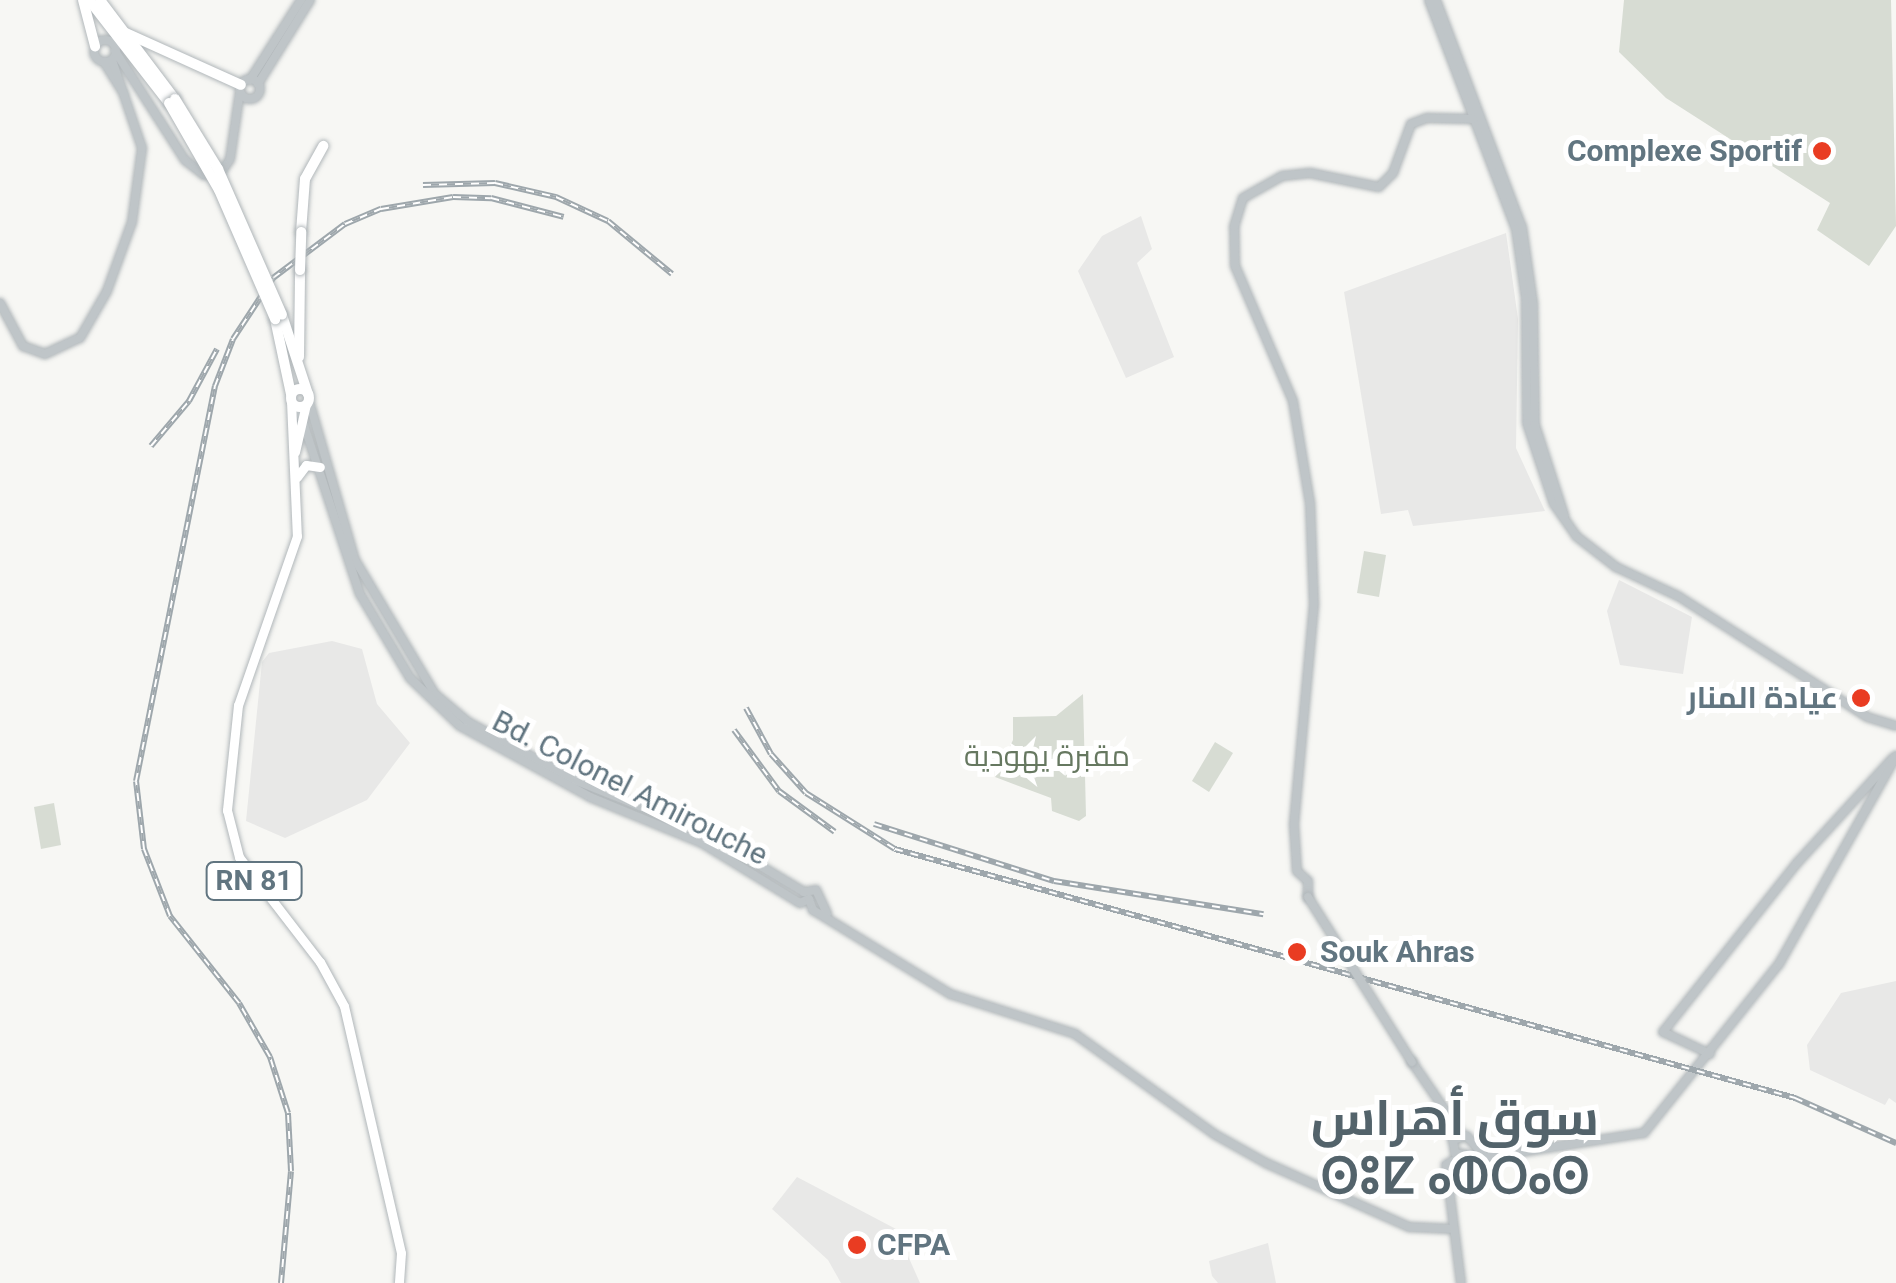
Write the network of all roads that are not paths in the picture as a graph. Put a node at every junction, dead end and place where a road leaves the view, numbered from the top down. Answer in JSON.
{"nodes":[{"id":1,"x":86,"y":0,"type":"edge"},
{"id":2,"x":100,"y":0,"type":"edge"},
{"id":3,"x":301,"y":0,"type":"edge"},
{"id":4,"x":310,"y":0,"type":"edge"},
{"id":5,"x":1432,"y":0,"type":"edge"},
{"id":6,"x":126,"y":34,"type":"junction"},
{"id":7,"x":95,"y":46,"type":"junction"},
{"id":8,"x":130,"y":52,"type":"junction"},
{"id":9,"x":112,"y":56,"type":"junction"},
{"id":10,"x":141,"y":82,"type":"junction"},
{"id":11,"x":247,"y":85,"type":"junction"},
{"id":12,"x":126,"y":92,"type":"junction"},
{"id":13,"x":250,"y":99,"type":"junction"},
{"id":14,"x":172,"y":101,"type":"junction"},
{"id":15,"x":129,"y":102,"type":"junction"},
{"id":16,"x":1473,"y":119,"type":"junction"},
{"id":17,"x":237,"y":125,"type":"junction"},
{"id":18,"x":323,"y":146,"type":"dead end"},
{"id":19,"x":0,"y":303,"type":"edge"},
{"id":20,"x":279,"y":317,"type":"junction"},
{"id":21,"x":299,"y":357,"type":"junction"},
{"id":22,"x":1530,"y":361,"type":"junction"},
{"id":23,"x":301,"y":403,"type":"junction"},
{"id":24,"x":293,"y":460,"type":"junction"},
{"id":25,"x":320,"y":467,"type":"junction"},
{"id":26,"x":296,"y":479,"type":"junction"},
{"id":27,"x":1896,"y":726,"type":"edge"},
{"id":28,"x":1896,"y":756,"type":"edge"},
{"id":29,"x":827,"y":914,"type":"junction"},
{"id":30,"x":1710,"y":1054,"type":"junction"},
{"id":31,"x":1445,"y":1114,"type":"junction"},
{"id":32,"x":1462,"y":1135,"type":"junction"},
{"id":33,"x":1453,"y":1140,"type":"junction"},
{"id":34,"x":1472,"y":1144,"type":"junction"},
{"id":35,"x":1465,"y":1154,"type":"junction"},
{"id":36,"x":1486,"y":1158,"type":"junction"},
{"id":37,"x":1454,"y":1229,"type":"junction"},
{"id":38,"x":399,"y":1283,"type":"edge"},
{"id":39,"x":1461,"y":1283,"type":"edge"}],
"edges":[{"from":1,"to":7,"type":"highway"},
{"from":1,"to":8,"type":"highway"},
{"from":2,"to":6,"type":"highway"},
{"from":3,"to":11,"type":"street"},
{"from":4,"to":11,"type":"street"},
{"from":5,"to":16,"type":"street"},
{"from":5,"to":22,"type":"street"},
{"from":6,"to":11,"type":"highway"},
{"from":6,"to":14,"type":"highway"},
{"from":7,"to":9,"type":"street"},
{"from":7,"to":9,"type":"street"},
{"from":8,"to":9,"type":"highway"},
{"from":8,"to":14,"type":"highway"},
{"from":9,"to":10,"type":"street"},
{"from":9,"to":12,"type":"street"},
{"from":9,"to":15,"type":"street"},
{"from":10,"to":12,"type":"street"},
{"from":10,"to":17,"type":"street"},
{"from":11,"to":13,"type":"street"},
{"from":11,"to":13,"type":"street"},
{"from":11,"to":17,"type":"street"},
{"from":12,"to":15,"type":"street"},
{"from":13,"to":17,"type":"street"},
{"from":14,"to":20,"type":"highway","bridge":true},
{"from":15,"to":19,"type":"street"},
{"from":16,"to":22,"type":"street"},
{"from":16,"to":31,"type":"street","bridge":true},
{"from":18,"to":21,"type":"highway","bridge":true},
{"from":20,"to":21,"type":"highway"},
{"from":20,"to":23,"type":"highway"},
{"from":21,"to":23,"type":"highway"},
{"from":22,"to":27,"type":"street"},
{"from":23,"to":24,"type":"main road"},
{"from":23,"to":24,"type":"main road"},
{"from":23,"to":25,"type":"street","name":"Bd. Colonel Amirouche"},
{"from":23,"to":29,"type":"street","name":"Bd. Colonel Amirouche"},
{"from":24,"to":26,"type":"main road","number":"RN 81"},
{"from":25,"to":26,"type":"main road"},
{"from":25,"to":29,"type":"street","name":"Bd. Colonel Amirouche"},
{"from":26,"to":38,"type":"main road","number":"RN 81"},
{"from":28,"to":30,"type":"street"},
{"from":28,"to":30,"type":"street"},
{"from":29,"to":37,"type":"street"},
{"from":30,"to":36,"type":"street"},
{"from":31,"to":32,"type":"street"},
{"from":31,"to":33,"type":"street"},
{"from":32,"to":33,"type":"street"},
{"from":32,"to":34,"type":"street"},
{"from":33,"to":35,"type":"street"},
{"from":34,"to":35,"type":"street"},
{"from":34,"to":36,"type":"street"},
{"from":35,"to":36,"type":"street"},
{"from":35,"to":37,"type":"street"},
{"from":37,"to":39,"type":"street"}]}
